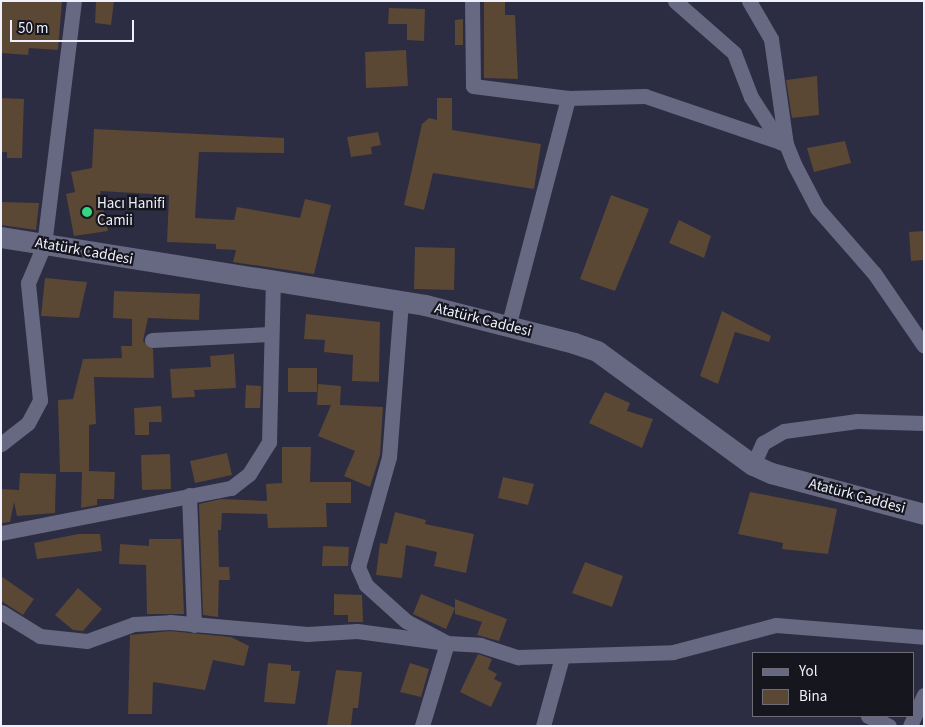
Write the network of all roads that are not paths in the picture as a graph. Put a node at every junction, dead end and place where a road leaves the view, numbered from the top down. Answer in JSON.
{"nodes":[{"id":1,"x":74,"y":1,"type":"edge"},
{"id":2,"x":472,"y":1,"type":"edge"},
{"id":3,"x":675,"y":1,"type":"edge"},
{"id":4,"x":749,"y":1,"type":"edge"},
{"id":5,"x":568,"y":98,"type":"junction"},
{"id":6,"x":783,"y":143,"type":"junction"},
{"id":7,"x":1,"y":237,"type":"edge"},
{"id":8,"x":44,"y":245,"type":"junction"},
{"id":9,"x":273,"y":283,"type":"junction"},
{"id":10,"x":401,"y":302,"type":"junction"},
{"id":11,"x":508,"y":327,"type":"junction"},
{"id":12,"x":271,"y":334,"type":"junction"},
{"id":13,"x":152,"y":340,"type":"dead end"},
{"id":14,"x":924,"y":346,"type":"edge"},
{"id":15,"x":924,"y":423,"type":"edge"},
{"id":16,"x":1,"y":444,"type":"edge"},
{"id":17,"x":753,"y":464,"type":"junction"},
{"id":18,"x":189,"y":495,"type":"junction"},
{"id":19,"x":924,"y":514,"type":"edge"},
{"id":20,"x":1,"y":533,"type":"edge"},
{"id":21,"x":1,"y":612,"type":"edge"},
{"id":22,"x":194,"y":624,"type":"junction"},
{"id":23,"x":924,"y":637,"type":"edge"},
{"id":24,"x":447,"y":643,"type":"junction"},
{"id":25,"x":562,"y":657,"type":"junction"},
{"id":26,"x":924,"y":695,"type":"edge"},
{"id":27,"x":915,"y":715,"type":"edge"},
{"id":28,"x":870,"y":717,"type":"edge"},
{"id":29,"x":422,"y":726,"type":"edge"},
{"id":30,"x":543,"y":726,"type":"edge"},
{"id":31,"x":889,"y":726,"type":"edge"}],
"edges":[{"from":1,"to":8,"type":"street"},
{"from":2,"to":5,"type":"street"},
{"from":3,"to":6,"type":"street"},
{"from":4,"to":6,"type":"street"},
{"from":5,"to":6,"type":"street"},
{"from":5,"to":11,"type":"street"},
{"from":6,"to":14,"type":"street"},
{"from":7,"to":8,"type":"main road","name":"Atatürk Caddesi"},
{"from":8,"to":9,"type":"main road","name":"Atatürk Caddesi"},
{"from":8,"to":16,"type":"street"},
{"from":9,"to":10,"type":"main road","name":"Atatürk Caddesi"},
{"from":9,"to":12,"type":"street"},
{"from":10,"to":11,"type":"main road","name":"Atatürk Caddesi"},
{"from":10,"to":24,"type":"street"},
{"from":11,"to":17,"type":"main road","name":"Atatürk Caddesi"},
{"from":12,"to":13,"type":"street"},
{"from":12,"to":18,"type":"street"},
{"from":15,"to":17,"type":"street"},
{"from":17,"to":19,"type":"main road","name":"Atatürk Caddesi"},
{"from":18,"to":20,"type":"street"},
{"from":18,"to":22,"type":"street"},
{"from":21,"to":22,"type":"street"},
{"from":22,"to":24,"type":"street"},
{"from":23,"to":25,"type":"street"},
{"from":24,"to":25,"type":"street"},
{"from":24,"to":29,"type":"street"},
{"from":25,"to":30,"type":"street"},
{"from":26,"to":27,"type":"street"},
{"from":28,"to":31,"type":"street"}]}
